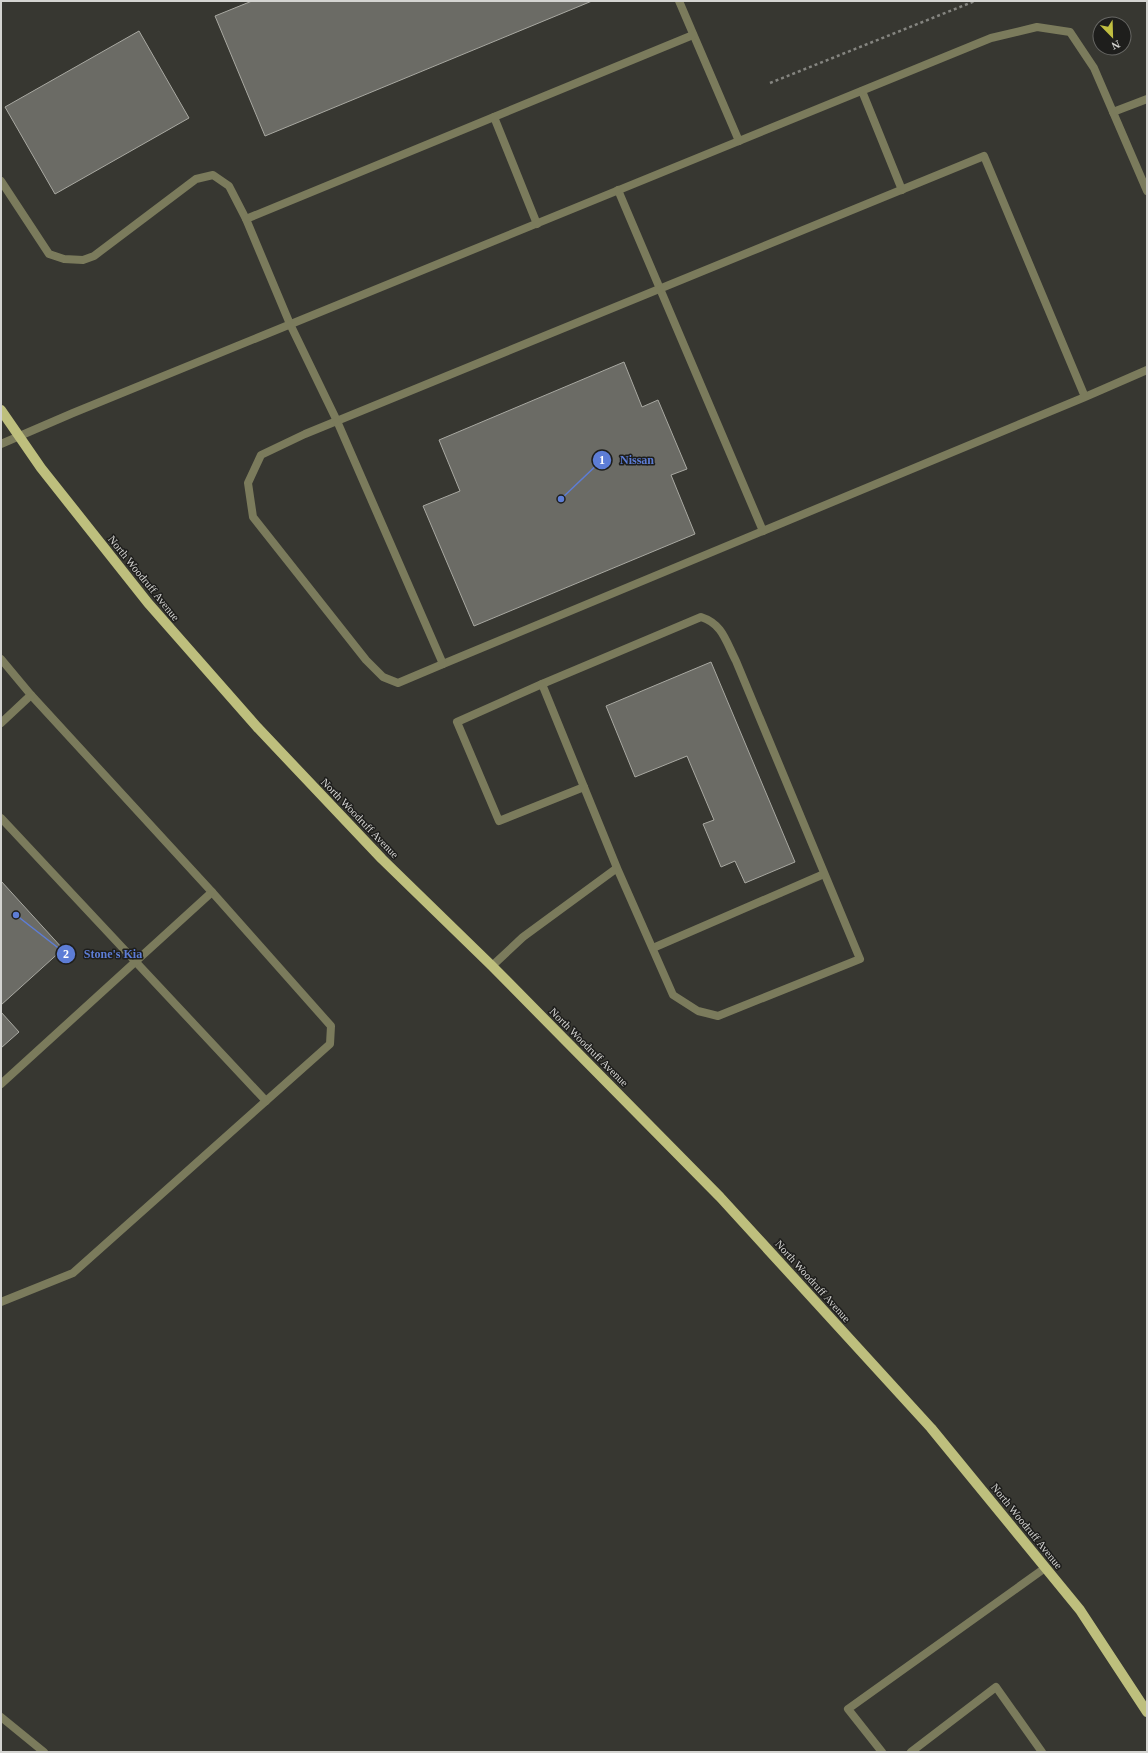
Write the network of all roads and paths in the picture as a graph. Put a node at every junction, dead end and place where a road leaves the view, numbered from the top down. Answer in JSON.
{"nodes":[{"id":1,"x":679,"y":1,"type":"edge"},
{"id":2,"x":975,"y":1,"type":"edge"},
{"id":3,"x":693,"y":35,"type":"junction"},
{"id":4,"x":770,"y":83,"type":"dead end"},
{"id":5,"x":862,"y":90,"type":"junction"},
{"id":6,"x":1147,"y":99,"type":"edge"},
{"id":7,"x":1113,"y":112,"type":"junction"},
{"id":8,"x":494,"y":117,"type":"junction"},
{"id":9,"x":738,"y":141,"type":"junction"},
{"id":10,"x":1,"y":181,"type":"edge"},
{"id":11,"x":618,"y":190,"type":"junction"},
{"id":12,"x":902,"y":190,"type":"junction"},
{"id":13,"x":1147,"y":191,"type":"edge"},
{"id":14,"x":246,"y":219,"type":"junction"},
{"id":15,"x":537,"y":224,"type":"junction"},
{"id":16,"x":661,"y":288,"type":"junction"},
{"id":17,"x":290,"y":324,"type":"junction"},
{"id":18,"x":1147,"y":370,"type":"edge"},
{"id":19,"x":1085,"y":396,"type":"junction"},
{"id":20,"x":1,"y":410,"type":"edge"},
{"id":21,"x":337,"y":421,"type":"junction"},
{"id":22,"x":20,"y":436,"type":"junction"},
{"id":23,"x":1,"y":444,"type":"edge"},
{"id":24,"x":763,"y":531,"type":"junction"},
{"id":25,"x":1,"y":659,"type":"edge"},
{"id":26,"x":443,"y":664,"type":"junction"},
{"id":27,"x":542,"y":684,"type":"junction"},
{"id":28,"x":31,"y":695,"type":"junction"},
{"id":29,"x":1,"y":723,"type":"edge"},
{"id":30,"x":584,"y":787,"type":"junction"},
{"id":31,"x":1,"y":818,"type":"edge"},
{"id":32,"x":617,"y":868,"type":"junction"},
{"id":33,"x":824,"y":874,"type":"junction"},
{"id":34,"x":212,"y":892,"type":"junction"},
{"id":35,"x":653,"y":948,"type":"junction"},
{"id":36,"x":136,"y":962,"type":"junction"},
{"id":37,"x":492,"y":966,"type":"junction"},
{"id":38,"x":1,"y":1084,"type":"edge"},
{"id":39,"x":266,"y":1101,"type":"junction"},
{"id":40,"x":1,"y":1302,"type":"edge"},
{"id":41,"x":1045,"y":1568,"type":"junction"},
{"id":42,"x":1147,"y":1712,"type":"edge"},
{"id":43,"x":1,"y":1717,"type":"edge"},
{"id":44,"x":44,"y":1752,"type":"edge"},
{"id":45,"x":882,"y":1752,"type":"edge"},
{"id":46,"x":911,"y":1752,"type":"edge"},
{"id":47,"x":1042,"y":1752,"type":"edge"}],
"edges":[{"from":1,"to":3,"type":"street"},
{"from":2,"to":4,"type":"path"},
{"from":3,"to":8,"type":"street"},
{"from":3,"to":9,"type":"street"},
{"from":5,"to":7,"type":"street"},
{"from":5,"to":9,"type":"street"},
{"from":5,"to":12,"type":"street"},
{"from":6,"to":7,"type":"street"},
{"from":7,"to":13,"type":"street"},
{"from":8,"to":14,"type":"street"},
{"from":8,"to":15,"type":"street"},
{"from":9,"to":11,"type":"street"},
{"from":10,"to":14,"type":"street"},
{"from":11,"to":15,"type":"street"},
{"from":11,"to":16,"type":"street"},
{"from":12,"to":16,"type":"street"},
{"from":12,"to":19,"type":"street"},
{"from":14,"to":17,"type":"street"},
{"from":15,"to":17,"type":"street"},
{"from":16,"to":21,"type":"street"},
{"from":16,"to":24,"type":"street"},
{"from":17,"to":21,"type":"street"},
{"from":17,"to":22,"type":"street"},
{"from":18,"to":19,"type":"street"},
{"from":19,"to":24,"type":"street"},
{"from":20,"to":22,"type":"main road","name":"North Woodruff Avenue"},
{"from":21,"to":26,"type":"street"},
{"from":21,"to":26,"type":"street"},
{"from":22,"to":23,"type":"street"},
{"from":22,"to":37,"type":"main road","name":"North Woodruff Avenue"},
{"from":24,"to":26,"type":"street"},
{"from":25,"to":28,"type":"street"},
{"from":27,"to":30,"type":"street"},
{"from":27,"to":30,"type":"street"},
{"from":27,"to":33,"type":"street"},
{"from":28,"to":29,"type":"street"},
{"from":28,"to":34,"type":"street"},
{"from":30,"to":32,"type":"street"},
{"from":31,"to":36,"type":"street"},
{"from":32,"to":35,"type":"street"},
{"from":32,"to":37,"type":"street"},
{"from":33,"to":35,"type":"street"},
{"from":33,"to":35,"type":"street"},
{"from":34,"to":36,"type":"street"},
{"from":34,"to":39,"type":"street"},
{"from":36,"to":38,"type":"street"},
{"from":36,"to":39,"type":"street"},
{"from":37,"to":41,"type":"main road","name":"North Woodruff Avenue"},
{"from":39,"to":40,"type":"street"},
{"from":41,"to":42,"type":"main road","name":"North Woodruff Avenue"},
{"from":41,"to":45,"type":"street"},
{"from":43,"to":44,"type":"street"},
{"from":46,"to":47,"type":"street"}]}
